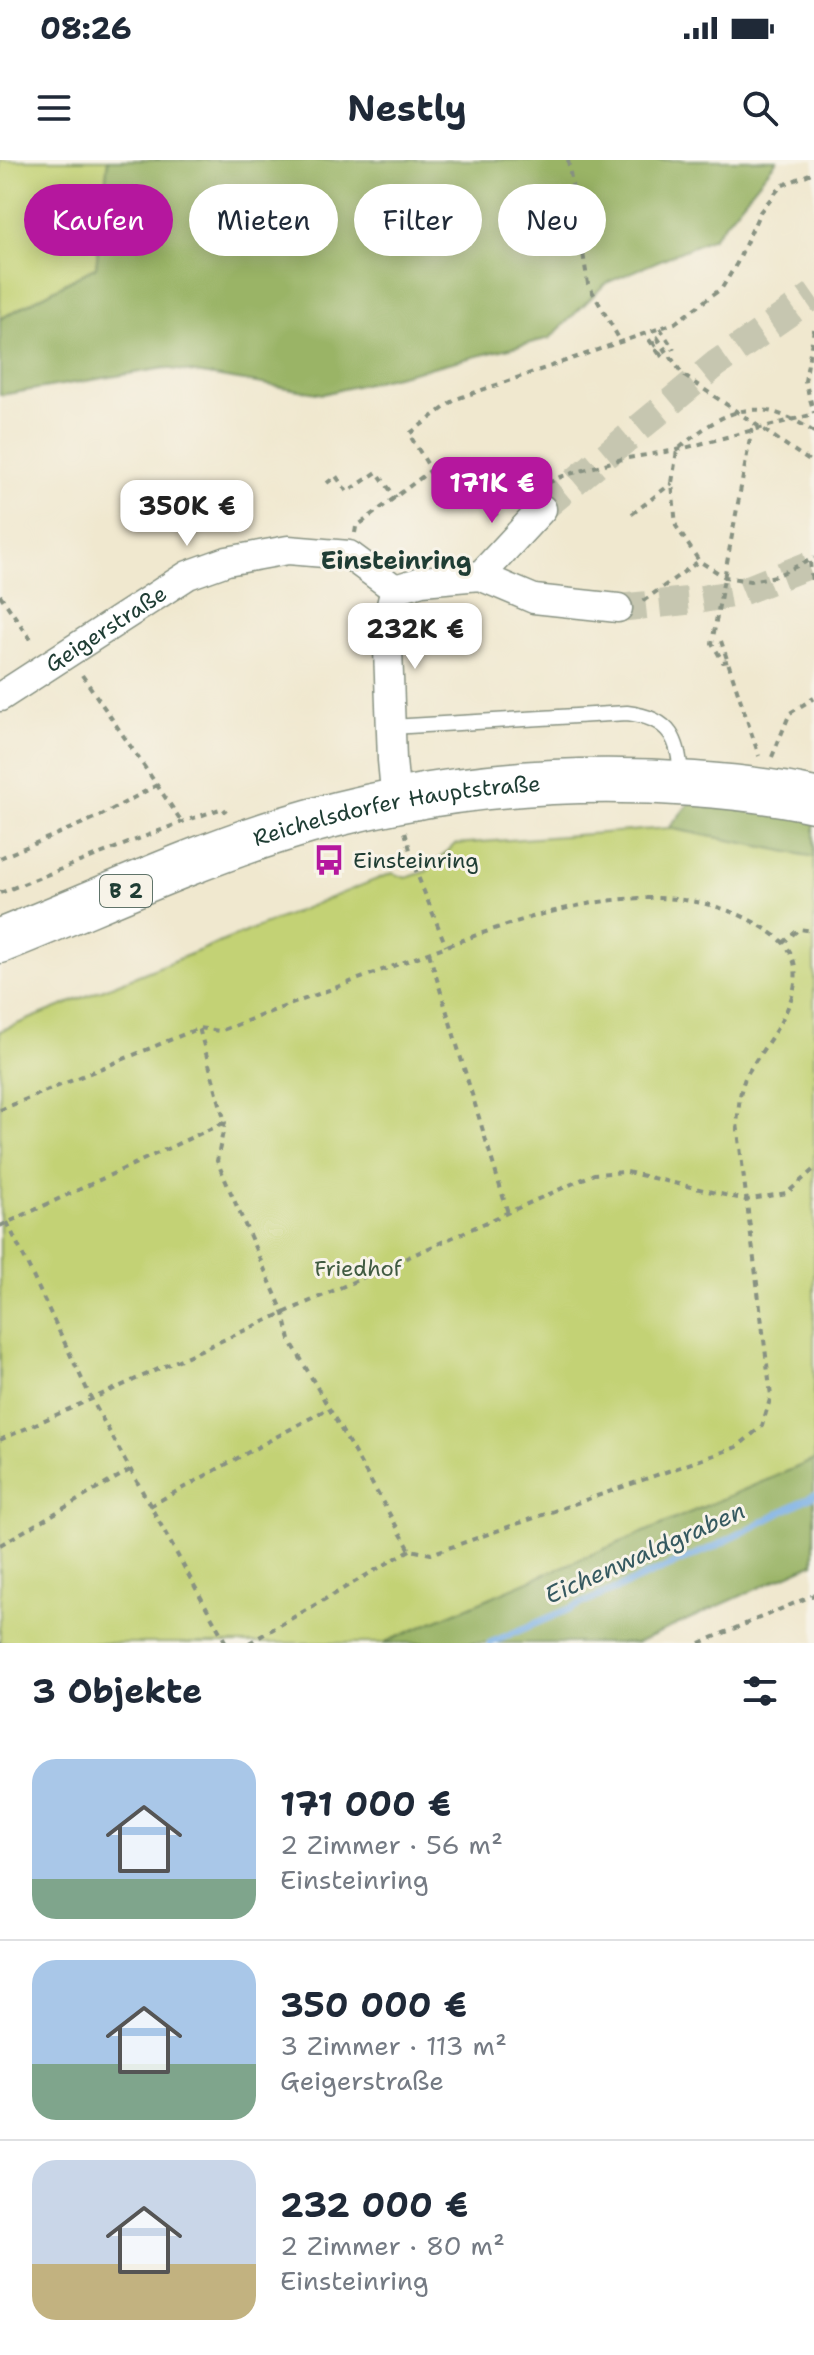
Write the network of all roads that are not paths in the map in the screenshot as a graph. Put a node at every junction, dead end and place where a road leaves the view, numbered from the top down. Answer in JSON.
{"nodes":[{"id":1,"x":545,"y":496,"type":"tunnel mouth"},
{"id":2,"x":480,"y":576,"type":"junction"},
{"id":3,"x":395,"y":589,"type":"junction"},
{"id":4,"x":627,"y":607,"type":"tunnel mouth"},
{"id":5,"x":0,"y":697,"type":"edge"},
{"id":6,"x":391,"y":727,"type":"junction"},
{"id":7,"x":681,"y":783,"type":"junction"},
{"id":8,"x":814,"y":800,"type":"edge"},
{"id":9,"x":396,"y":802,"type":"junction"},
{"id":10,"x":0,"y":941,"type":"edge"}],
"edges":[{"from":1,"to":2,"type":"street"},
{"from":2,"to":3,"type":"street"},
{"from":2,"to":4,"type":"street"},
{"from":3,"to":5,"type":"street","name":"Geigerstraße"},
{"from":3,"to":6,"type":"street"},
{"from":6,"to":7,"type":"lane"},
{"from":6,"to":9,"type":"street"},
{"from":7,"to":8,"type":"main road","name":"Reichelsdorfer Hauptstraße","number":"B 2"},
{"from":7,"to":9,"type":"main road","name":"Reichelsdorfer Hauptstraße","number":"B 2"},
{"from":9,"to":10,"type":"main road","name":"Reichelsdorfer Hauptstraße","number":"B 2"}]}
